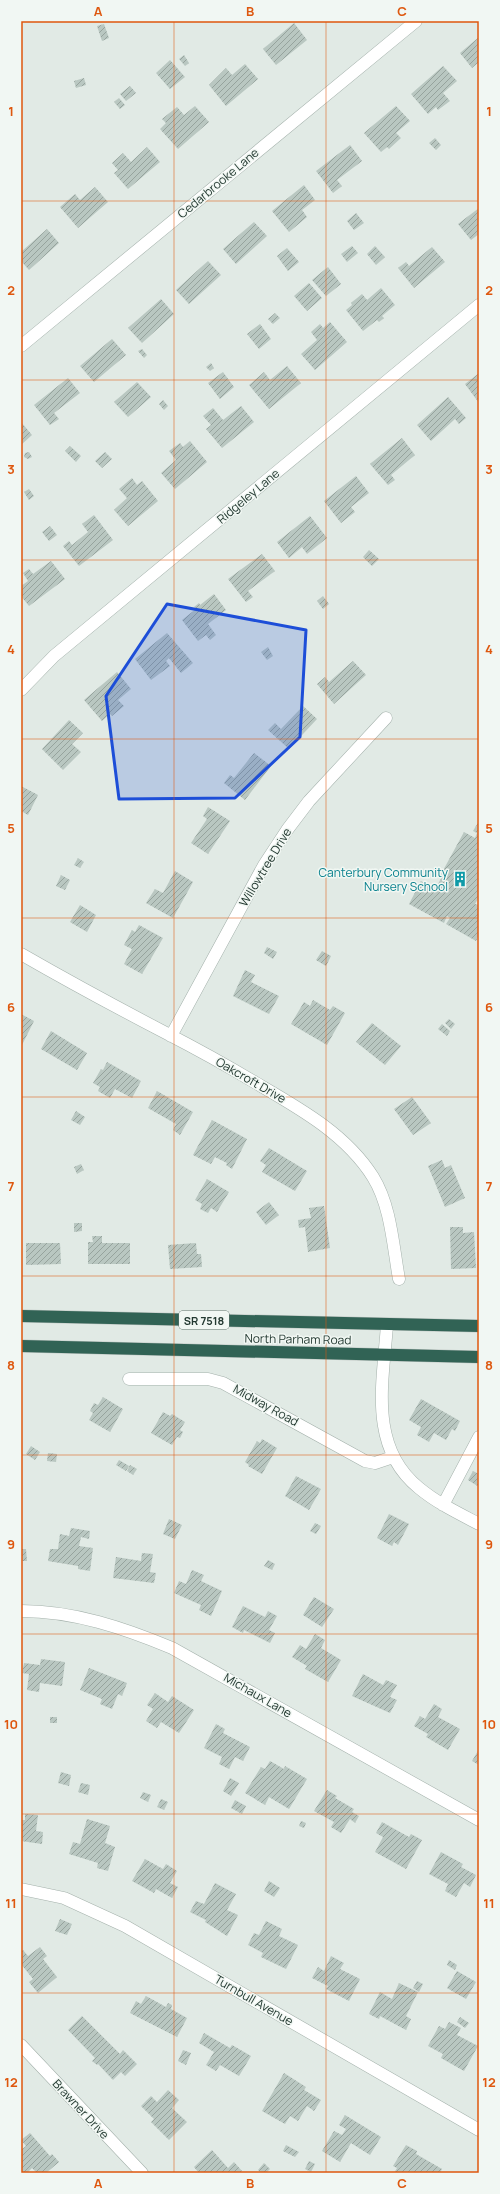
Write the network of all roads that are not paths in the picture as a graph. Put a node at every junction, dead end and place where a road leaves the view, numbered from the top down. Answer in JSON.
{"nodes":[{"id":1,"x":416,"y":21,"type":"edge"},
{"id":2,"x":479,"y":305,"type":"edge"},
{"id":3,"x":21,"y":346,"type":"edge"},
{"id":4,"x":21,"y":690,"type":"edge"},
{"id":5,"x":386,"y":718,"type":"dead end"},
{"id":6,"x":21,"y":954,"type":"edge"},
{"id":7,"x":171,"y":1036,"type":"junction"},
{"id":8,"x":399,"y":1279,"type":"dead end"},
{"id":9,"x":21,"y":1316,"type":"edge"},
{"id":10,"x":386,"y":1325,"type":"junction"},
{"id":11,"x":479,"y":1326,"type":"edge"},
{"id":12,"x":21,"y":1346,"type":"edge"},
{"id":13,"x":385,"y":1355,"type":"junction"},
{"id":14,"x":479,"y":1357,"type":"edge"},
{"id":15,"x":129,"y":1379,"type":"dead end"},
{"id":16,"x":479,"y":1437,"type":"edge"},
{"id":17,"x":393,"y":1457,"type":"junction"},
{"id":18,"x":443,"y":1505,"type":"junction"},
{"id":19,"x":479,"y":1524,"type":"edge"},
{"id":20,"x":21,"y":1612,"type":"edge"},
{"id":21,"x":479,"y":1820,"type":"edge"},
{"id":22,"x":21,"y":1889,"type":"edge"},
{"id":23,"x":21,"y":2045,"type":"edge"},
{"id":24,"x":479,"y":2130,"type":"edge"},
{"id":25,"x":142,"y":2173,"type":"edge"}],
"edges":[{"from":1,"to":3,"type":"street","name":"Cedarbrooke Lane"},
{"from":2,"to":4,"type":"street","name":"Ridgeley Lane"},
{"from":5,"to":7,"type":"street","name":"Willowtree Drive"},
{"from":6,"to":7,"type":"street","name":"Oakcroft Drive"},
{"from":7,"to":8,"type":"street","name":"Oakcroft Drive"},
{"from":9,"to":10,"type":"highway","name":"North Parham Road","number":"SR 7518"},
{"from":10,"to":11,"type":"highway","name":"North Parham Road","number":"SR 7518"},
{"from":10,"to":13,"type":"street"},
{"from":12,"to":13,"type":"highway","name":"North Parham Road"},
{"from":13,"to":14,"type":"highway","name":"North Parham Road"},
{"from":13,"to":17,"type":"street"},
{"from":15,"to":17,"type":"street","name":"Midway Road"},
{"from":16,"to":18,"type":"street"},
{"from":17,"to":18,"type":"street"},
{"from":18,"to":19,"type":"street"},
{"from":20,"to":21,"type":"street","name":"Michaux Lane"},
{"from":22,"to":24,"type":"street","name":"Turnbull Avenue"},
{"from":23,"to":25,"type":"street","name":"Brawner Drive"}]}
